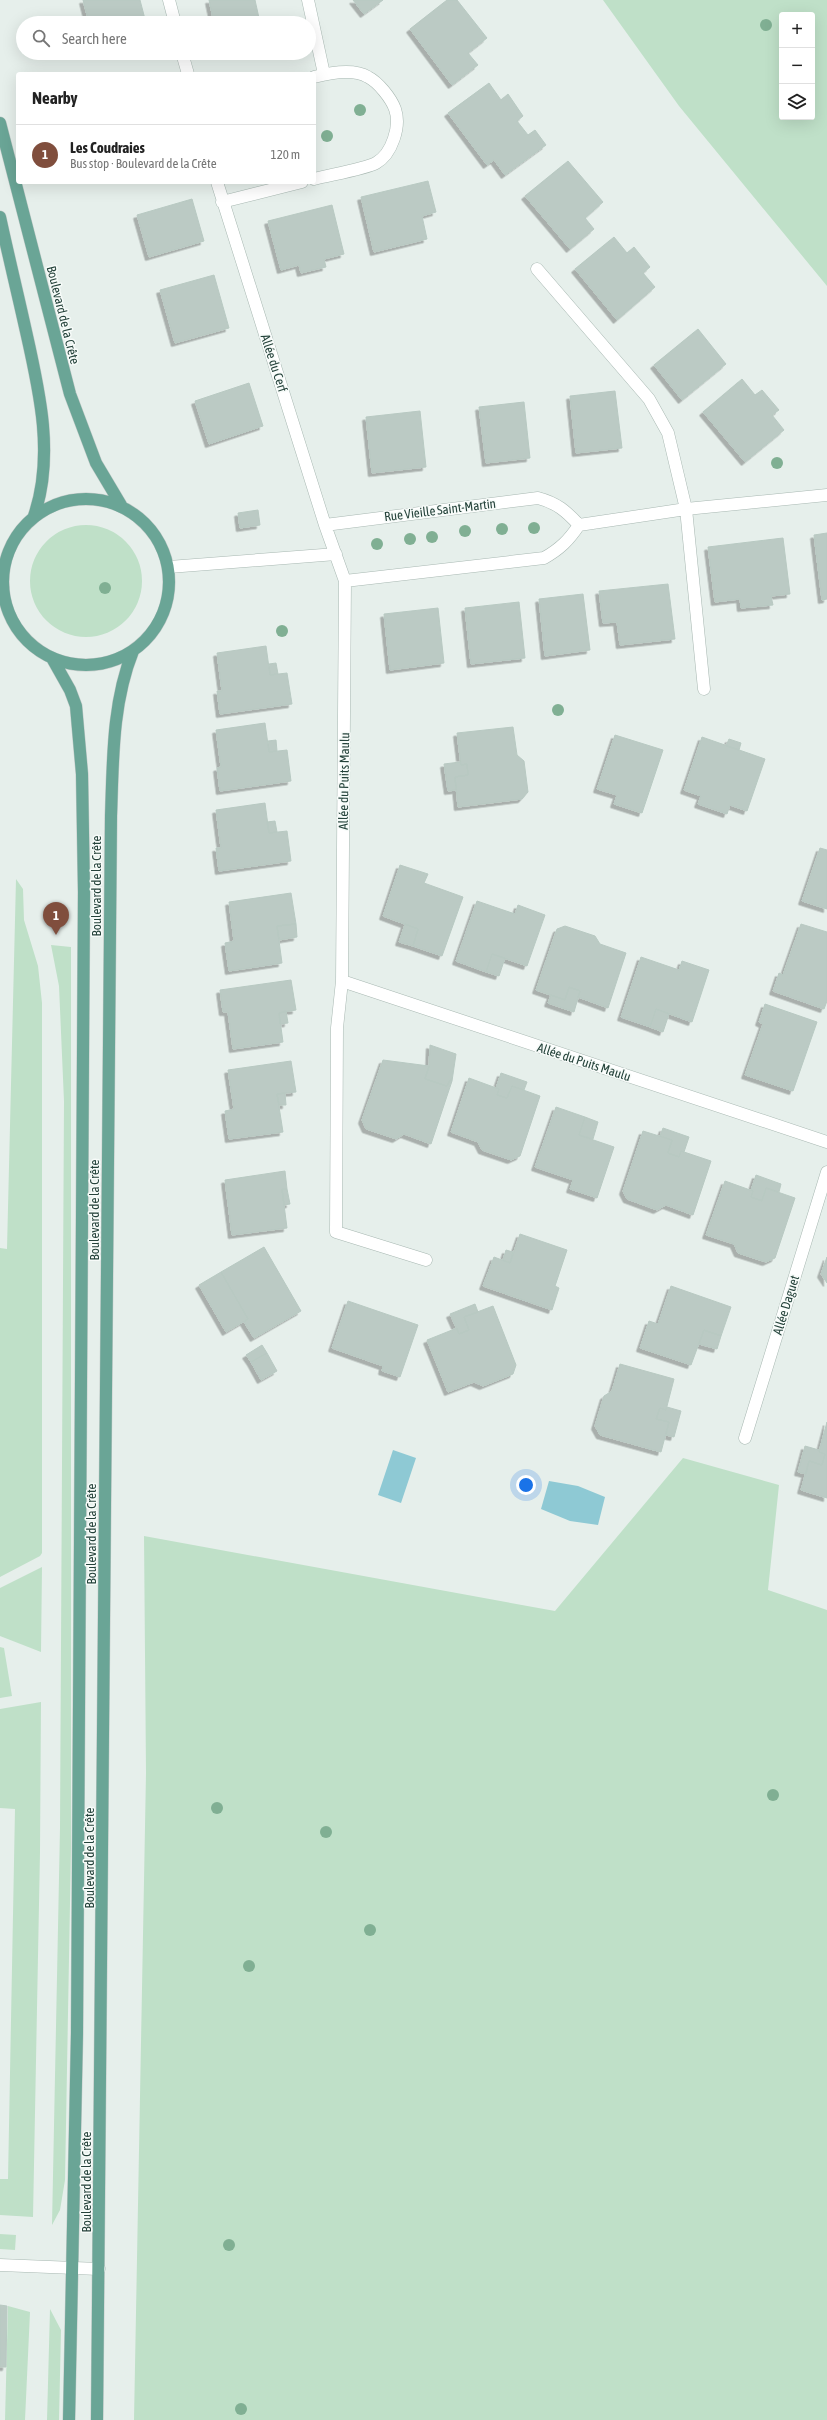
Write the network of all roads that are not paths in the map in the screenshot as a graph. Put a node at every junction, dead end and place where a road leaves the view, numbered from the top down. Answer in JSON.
{"nodes":[{"id":1,"x":169,"y":0,"type":"edge"},
{"id":2,"x":308,"y":0,"type":"edge"},
{"id":3,"x":173,"y":16,"type":"edge"},
{"id":4,"x":310,"y":16,"type":"edge"},
{"id":5,"x":316,"y":55,"type":"edge"},
{"id":6,"x":184,"y":60,"type":"edge"},
{"id":7,"x":187,"y":72,"type":"edge"},
{"id":8,"x":319,"y":76,"type":"edge"},
{"id":9,"x":0,"y":123,"type":"edge"},
{"id":10,"x":316,"y":178,"type":"edge"},
{"id":11,"x":218,"y":184,"type":"edge"},
{"id":12,"x":294,"y":184,"type":"edge"},
{"id":13,"x":222,"y":202,"type":"junction"},
{"id":14,"x":0,"y":218,"type":"edge"},
{"id":15,"x":538,"y":269,"type":"dead end"},
{"id":16,"x":827,"y":495,"type":"edge"},
{"id":17,"x":121,"y":505,"type":"junction"},
{"id":18,"x":686,"y":509,"type":"junction"},
{"id":19,"x":34,"y":516,"type":"junction"},
{"id":20,"x":325,"y":525,"type":"junction"},
{"id":21,"x":579,"y":525,"type":"junction"},
{"id":22,"x":336,"y":554,"type":"junction"},
{"id":23,"x":169,"y":567,"type":"junction"},
{"id":24,"x":345,"y":581,"type":"junction"},
{"id":25,"x":2,"y":588,"type":"edge"},
{"id":26,"x":133,"y":651,"type":"junction"},
{"id":27,"x":52,"y":658,"type":"junction"},
{"id":28,"x":704,"y":689,"type":"dead end"},
{"id":29,"x":342,"y":980,"type":"junction"},
{"id":30,"x":827,"y":1142,"type":"edge"},
{"id":31,"x":827,"y":1172,"type":"edge"},
{"id":32,"x":426,"y":1260,"type":"dead end"},
{"id":33,"x":745,"y":1438,"type":"dead end"},
{"id":34,"x":0,"y":2264,"type":"edge"},
{"id":35,"x":72,"y":2268,"type":"junction"},
{"id":36,"x":99,"y":2269,"type":"junction"},
{"id":37,"x":69,"y":2420,"type":"edge"},
{"id":38,"x":97,"y":2420,"type":"edge"}],
"edges":[{"from":1,"to":3,"type":"street"},
{"from":2,"to":4,"type":"street"},
{"from":5,"to":8,"type":"street"},
{"from":6,"to":7,"type":"street"},
{"from":8,"to":10,"type":"street"},
{"from":9,"to":17,"type":"main road","name":"Boulevard de la Crête"},
{"from":11,"to":13,"type":"street","name":"Allée du Cerf"},
{"from":12,"to":13,"type":"street"},
{"from":13,"to":20,"type":"street","name":"Allée du Cerf"},
{"from":14,"to":19,"type":"main road","name":"Boulevard de la Crête"},
{"from":15,"to":18,"type":"street"},
{"from":16,"to":18,"type":"street"},
{"from":17,"to":19,"type":"main road","name":"Boulevard de la Crête"},
{"from":17,"to":23,"type":"main road","name":"Boulevard de la Crête"},
{"from":18,"to":21,"type":"street"},
{"from":18,"to":28,"type":"street"},
{"from":19,"to":25,"type":"main road","name":"Boulevard de la Crête"},
{"from":20,"to":21,"type":"street","name":"Rue Vieille Saint-Martin"},
{"from":20,"to":22,"type":"street"},
{"from":21,"to":24,"type":"street"},
{"from":22,"to":23,"type":"street"},
{"from":22,"to":24,"type":"street"},
{"from":23,"to":26,"type":"main road","name":"Boulevard de la Crête"},
{"from":24,"to":29,"type":"street","name":"Allée du Puits Maulu"},
{"from":25,"to":27,"type":"main road","name":"Boulevard de la Crête"},
{"from":26,"to":27,"type":"main road","name":"Boulevard de la Crête"},
{"from":26,"to":36,"type":"main road","name":"Boulevard de la Crête"},
{"from":27,"to":35,"type":"main road","name":"Boulevard de la Crête"},
{"from":29,"to":30,"type":"street","name":"Allée du Puits Maulu"},
{"from":29,"to":32,"type":"street","name":"Allée du Puits Maulu"},
{"from":31,"to":33,"type":"street","name":"Allée Daguet"},
{"from":34,"to":35,"type":"street"},
{"from":35,"to":36,"type":"street"},
{"from":35,"to":37,"type":"main road","name":"Boulevard de la Crête"},
{"from":36,"to":38,"type":"main road","name":"Boulevard de la Crête"}]}
